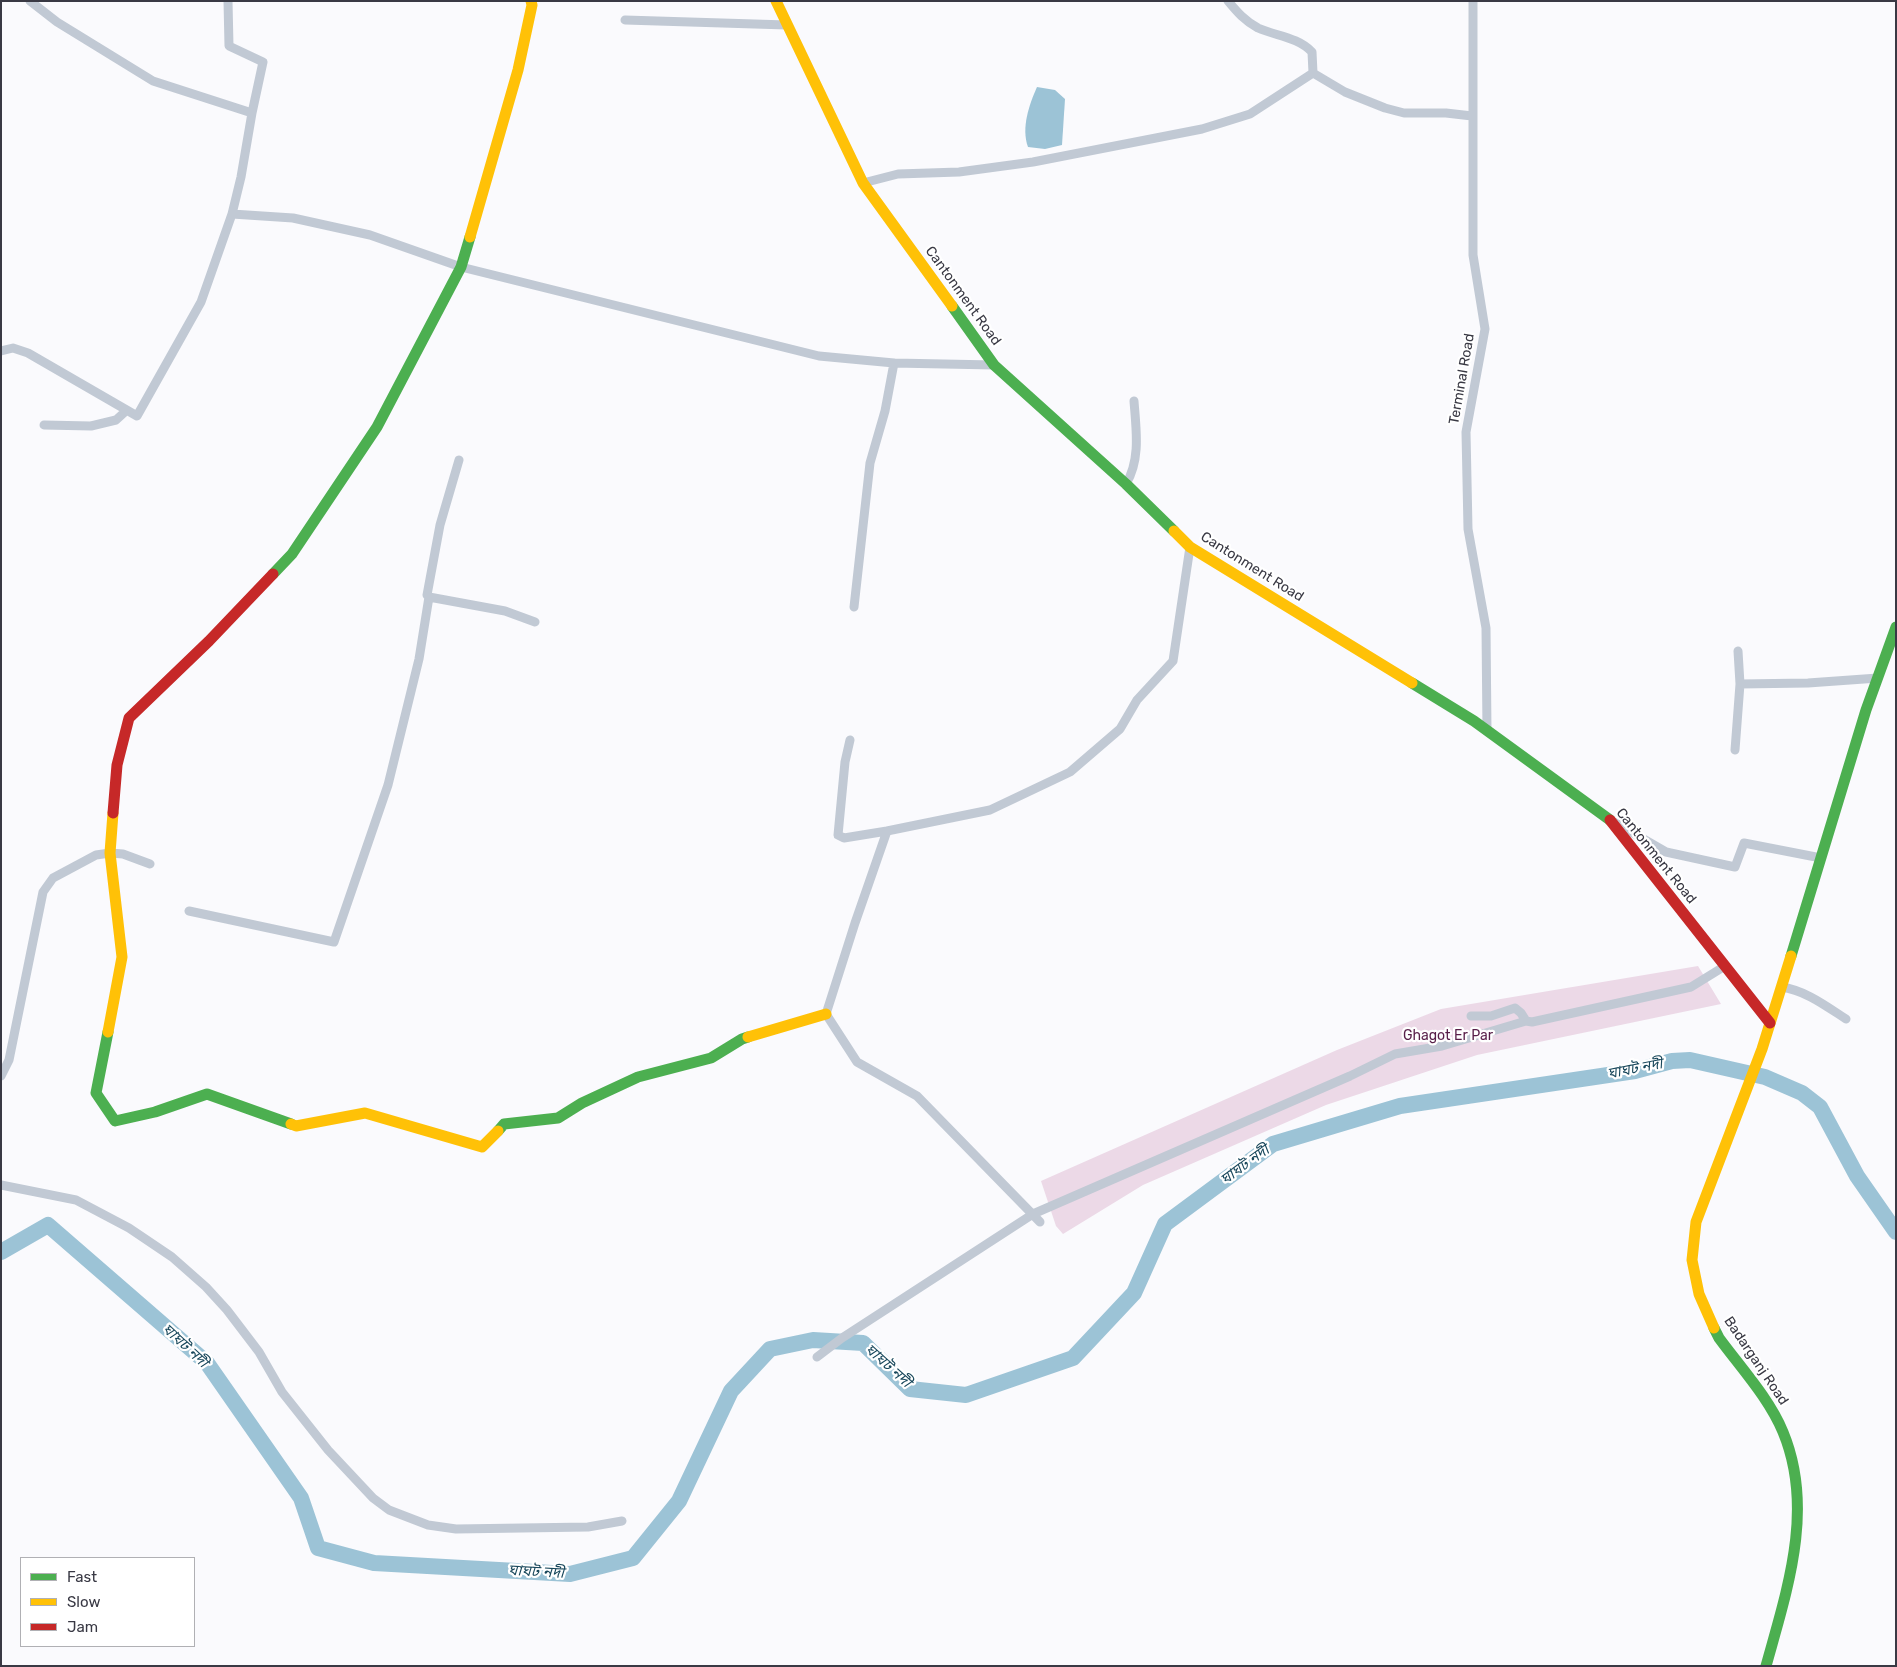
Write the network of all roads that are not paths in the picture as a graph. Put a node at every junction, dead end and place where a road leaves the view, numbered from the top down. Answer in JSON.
{"nodes":[{"id":1,"x":30,"y":1,"type":"edge"},
{"id":2,"x":228,"y":1,"type":"edge"},
{"id":3,"x":530,"y":1,"type":"edge"},
{"id":4,"x":776,"y":1,"type":"edge"},
{"id":5,"x":1228,"y":1,"type":"edge"},
{"id":6,"x":1473,"y":1,"type":"edge"},
{"id":7,"x":625,"y":20,"type":"dead end"},
{"id":8,"x":787,"y":25,"type":"junction"},
{"id":9,"x":1313,"y":73,"type":"junction"},
{"id":10,"x":252,"y":113,"type":"junction"},
{"id":11,"x":1472,"y":116,"type":"junction"},
{"id":12,"x":863,"y":182,"type":"junction"},
{"id":13,"x":232,"y":214,"type":"junction"},
{"id":14,"x":461,"y":267,"type":"junction"},
{"id":15,"x":1,"y":351,"type":"edge"},
{"id":16,"x":894,"y":363,"type":"junction"},
{"id":17,"x":994,"y":365,"type":"junction"},
{"id":18,"x":1134,"y":401,"type":"dead end"},
{"id":19,"x":127,"y":410,"type":"junction"},
{"id":20,"x":44,"y":425,"type":"dead end"},
{"id":21,"x":459,"y":460,"type":"dead end"},
{"id":22,"x":1126,"y":484,"type":"junction"},
{"id":23,"x":1190,"y":547,"type":"junction"},
{"id":24,"x":428,"y":597,"type":"junction"},
{"id":25,"x":854,"y":607,"type":"dead end"},
{"id":26,"x":535,"y":622,"type":"dead end"},
{"id":27,"x":1896,"y":627,"type":"edge"},
{"id":28,"x":1738,"y":651,"type":"dead end"},
{"id":29,"x":1878,"y":678,"type":"junction"},
{"id":30,"x":1740,"y":684,"type":"junction"},
{"id":31,"x":1487,"y":731,"type":"junction"},
{"id":32,"x":850,"y":740,"type":"dead end"},
{"id":33,"x":1735,"y":750,"type":"dead end"},
{"id":34,"x":1609,"y":819,"type":"junction"},
{"id":35,"x":887,"y":832,"type":"junction"},
{"id":36,"x":110,"y":853,"type":"junction"},
{"id":37,"x":1821,"y":858,"type":"junction"},
{"id":38,"x":150,"y":864,"type":"dead end"},
{"id":39,"x":189,"y":911,"type":"dead end"},
{"id":40,"x":1725,"y":966,"type":"junction"},
{"id":41,"x":1781,"y":987,"type":"junction"},
{"id":42,"x":826,"y":1014,"type":"junction"},
{"id":43,"x":1470,"y":1016,"type":"dead end"},
{"id":44,"x":1846,"y":1019,"type":"dead end"},
{"id":45,"x":1526,"y":1021,"type":"junction"},
{"id":46,"x":1770,"y":1023,"type":"junction"},
{"id":47,"x":1,"y":1076,"type":"edge"},
{"id":48,"x":1,"y":1185,"type":"edge"},
{"id":49,"x":1033,"y":1214,"type":"junction"},
{"id":50,"x":1040,"y":1222,"type":"dead end"},
{"id":51,"x":817,"y":1357,"type":"dead end"},
{"id":52,"x":622,"y":1521,"type":"dead end"},
{"id":53,"x":1766,"y":1666,"type":"edge"}],
"edges":[{"from":1,"to":10,"type":"street"},
{"from":2,"to":10,"type":"street"},
{"from":3,"to":14,"type":"street"},
{"from":4,"to":8,"type":"street","name":"Cantonment Road"},
{"from":5,"to":9,"type":"street"},
{"from":6,"to":11,"type":"street","name":"Terminal Road"},
{"from":7,"to":8,"type":"street"},
{"from":8,"to":12,"type":"street","name":"Cantonment Road"},
{"from":9,"to":11,"type":"street"},
{"from":9,"to":12,"type":"street"},
{"from":10,"to":13,"type":"street"},
{"from":11,"to":31,"type":"street","name":"Terminal Road"},
{"from":12,"to":17,"type":"street","name":"Cantonment Road"},
{"from":13,"to":14,"type":"street"},
{"from":13,"to":19,"type":"street"},
{"from":14,"to":16,"type":"street"},
{"from":14,"to":36,"type":"street"},
{"from":15,"to":19,"type":"street"},
{"from":16,"to":17,"type":"street"},
{"from":16,"to":25,"type":"street"},
{"from":17,"to":22,"type":"street","name":"Cantonment Road"},
{"from":18,"to":22,"type":"street"},
{"from":19,"to":20,"type":"street"},
{"from":21,"to":24,"type":"street"},
{"from":22,"to":23,"type":"street","name":"Cantonment Road"},
{"from":23,"to":31,"type":"street","name":"Cantonment Road"},
{"from":23,"to":35,"type":"street"},
{"from":24,"to":26,"type":"street"},
{"from":24,"to":39,"type":"street"},
{"from":27,"to":29,"type":"street","name":"Badarganj Road"},
{"from":28,"to":30,"type":"street"},
{"from":29,"to":30,"type":"street"},
{"from":29,"to":37,"type":"street","name":"Badarganj Road"},
{"from":30,"to":33,"type":"street"},
{"from":31,"to":34,"type":"street","name":"Cantonment Road"},
{"from":32,"to":35,"type":"street"},
{"from":34,"to":37,"type":"street"},
{"from":34,"to":40,"type":"street","name":"Cantonment Road"},
{"from":35,"to":42,"type":"street"},
{"from":36,"to":38,"type":"street"},
{"from":36,"to":42,"type":"street"},
{"from":36,"to":47,"type":"street"},
{"from":37,"to":41,"type":"street","name":"Badarganj Road"},
{"from":40,"to":45,"type":"street"},
{"from":40,"to":46,"type":"street","name":"Cantonment Road"},
{"from":41,"to":44,"type":"street"},
{"from":41,"to":46,"type":"street","name":"Badarganj Road"},
{"from":42,"to":49,"type":"street"},
{"from":43,"to":45,"type":"street"},
{"from":45,"to":49,"type":"street"},
{"from":46,"to":53,"type":"street","name":"Badarganj Road"},
{"from":48,"to":52,"type":"street"},
{"from":49,"to":50,"type":"street"},
{"from":49,"to":51,"type":"street"}]}
